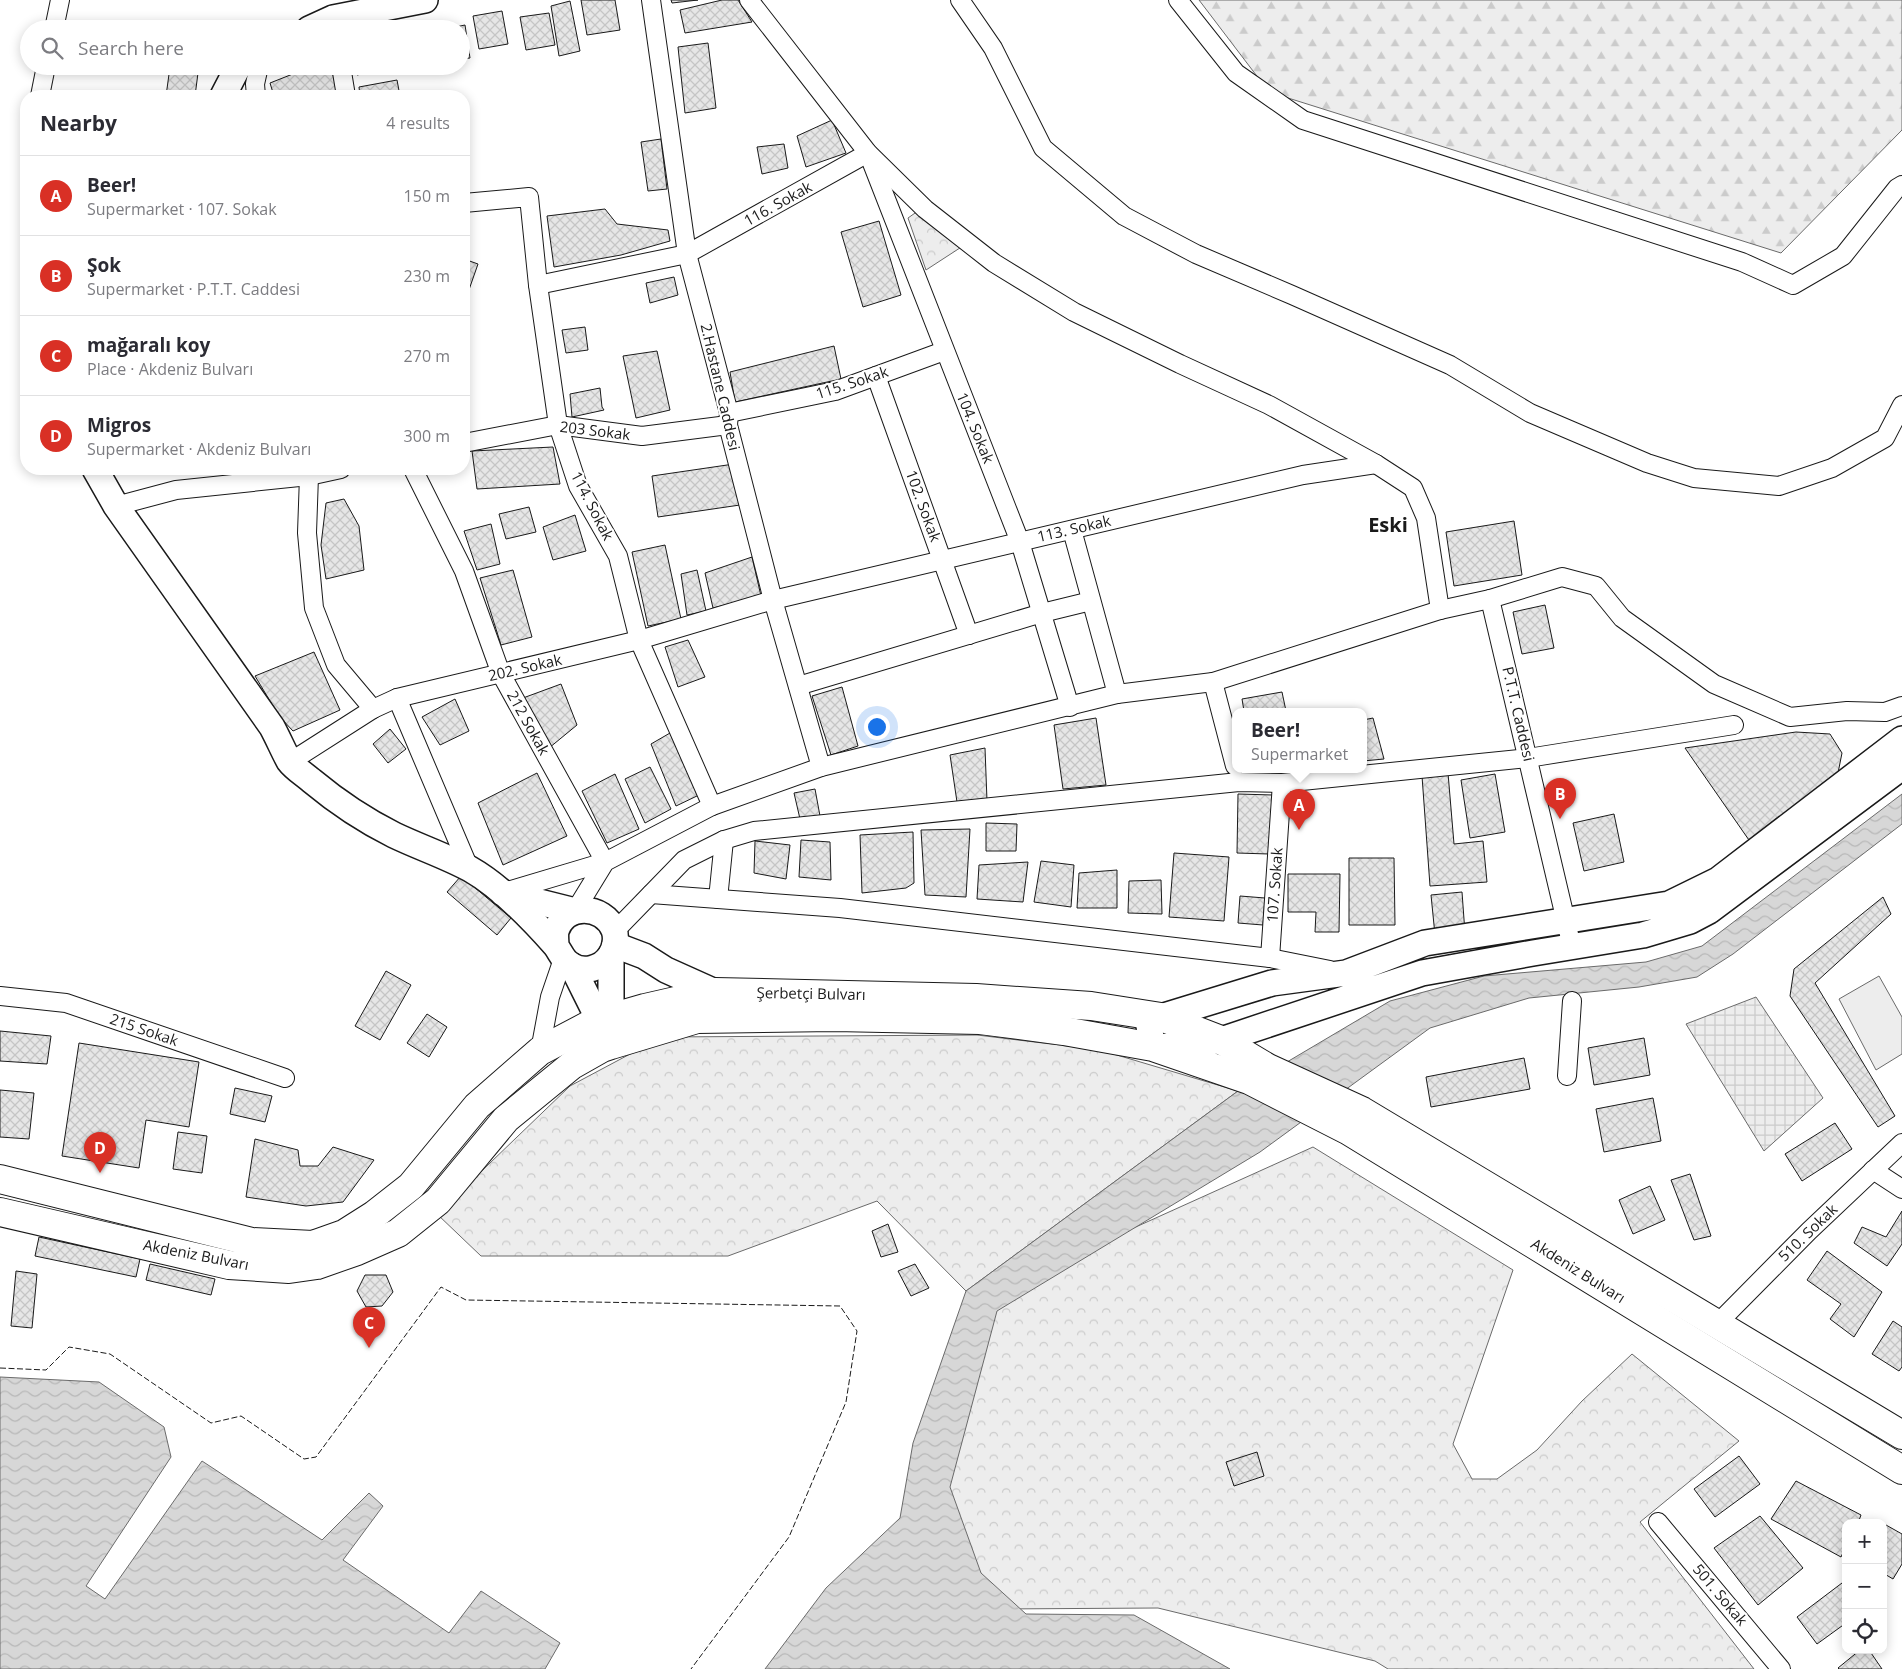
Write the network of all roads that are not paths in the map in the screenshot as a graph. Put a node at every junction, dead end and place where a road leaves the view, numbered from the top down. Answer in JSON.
{"nodes":[{"id":1,"x":60,"y":0,"type":"edge"},
{"id":2,"x":425,"y":0,"type":"edge"},
{"id":3,"x":651,"y":0,"type":"edge"},
{"id":4,"x":749,"y":0,"type":"edge"},
{"id":5,"x":960,"y":0,"type":"edge"},
{"id":6,"x":1178,"y":0,"type":"edge"},
{"id":7,"x":56,"y":20,"type":"edge"},
{"id":8,"x":346,"y":20,"type":"edge"},
{"id":9,"x":44,"y":75,"type":"edge"},
{"id":10,"x":234,"y":75,"type":"edge"},
{"id":11,"x":257,"y":75,"type":"edge"},
{"id":12,"x":342,"y":75,"type":"edge"},
{"id":13,"x":41,"y":90,"type":"edge"},
{"id":14,"x":226,"y":90,"type":"edge"},
{"id":15,"x":256,"y":90,"type":"edge"},
{"id":16,"x":345,"y":90,"type":"edge"},
{"id":17,"x":868,"y":153,"type":"junction"},
{"id":18,"x":1902,"y":185,"type":"edge"},
{"id":19,"x":470,"y":203,"type":"edge"},
{"id":20,"x":688,"y":254,"type":"junction"},
{"id":21,"x":538,"y":285,"type":"junction"},
{"id":22,"x":944,"y":351,"type":"junction"},
{"id":23,"x":876,"y":376,"type":"junction"},
{"id":24,"x":1902,"y":405,"type":"edge"},
{"id":25,"x":728,"y":419,"type":"junction"},
{"id":26,"x":558,"y":425,"type":"junction"},
{"id":27,"x":470,"y":442,"type":"edge"},
{"id":28,"x":1376,"y":464,"type":"junction"},
{"id":29,"x":98,"y":475,"type":"edge"},
{"id":30,"x":286,"y":475,"type":"edge"},
{"id":31,"x":308,"y":475,"type":"edge"},
{"id":32,"x":416,"y":475,"type":"edge"},
{"id":33,"x":116,"y":506,"type":"junction"},
{"id":34,"x":1072,"y":530,"type":"junction"},
{"id":35,"x":1020,"y":542,"type":"junction"},
{"id":36,"x":942,"y":560,"type":"junction"},
{"id":37,"x":1490,"y":599,"type":"junction"},
{"id":38,"x":773,"y":600,"type":"junction"},
{"id":39,"x":1092,"y":601,"type":"junction"},
{"id":40,"x":1440,"y":610,"type":"junction"},
{"id":41,"x":1042,"y":613,"type":"junction"},
{"id":42,"x":969,"y":635,"type":"junction"},
{"id":43,"x":639,"y":640,"type":"junction"},
{"id":44,"x":501,"y":674,"type":"junction"},
{"id":45,"x":1213,"y":682,"type":"junction"},
{"id":46,"x":798,"y":686,"type":"junction"},
{"id":47,"x":1117,"y":694,"type":"junction"},
{"id":48,"x":397,"y":698,"type":"junction"},
{"id":49,"x":1902,"y":706,"type":"edge"},
{"id":50,"x":1070,"y":707,"type":"junction"},
{"id":51,"x":373,"y":708,"type":"junction"},
{"id":52,"x":1734,"y":725,"type":"dead end"},
{"id":53,"x":1902,"y":739,"type":"edge"},
{"id":54,"x":1232,"y":753,"type":"edge"},
{"id":55,"x":1528,"y":758,"type":"junction"},
{"id":56,"x":290,"y":762,"type":"junction"},
{"id":57,"x":821,"y":768,"type":"junction"},
{"id":58,"x":1902,"y":768,"type":"edge"},
{"id":59,"x":1232,"y":773,"type":"edge"},
{"id":60,"x":1242,"y":773,"type":"edge"},
{"id":61,"x":1282,"y":782,"type":"junction"},
{"id":62,"x":712,"y":806,"type":"junction"},
{"id":63,"x":724,"y":840,"type":"junction"},
{"id":64,"x":605,"y":862,"type":"junction"},
{"id":65,"x":470,"y":870,"type":"junction"},
{"id":66,"x":503,"y":893,"type":"junction"},
{"id":67,"x":650,"y":894,"type":"junction"},
{"id":68,"x":718,"y":898,"type":"junction"},
{"id":69,"x":575,"y":911,"type":"junction"},
{"id":70,"x":1566,"y":920,"type":"junction"},
{"id":71,"x":614,"y":944,"type":"junction"},
{"id":72,"x":1572,"y":947,"type":"junction"},
{"id":73,"x":564,"y":957,"type":"junction"},
{"id":74,"x":1270,"y":958,"type":"junction"},
{"id":75,"x":1346,"y":973,"type":"junction"},
{"id":76,"x":715,"y":992,"type":"junction"},
{"id":77,"x":0,"y":996,"type":"edge"},
{"id":78,"x":1572,"y":1001,"type":"dead end"},
{"id":79,"x":1161,"y":1017,"type":"junction"},
{"id":80,"x":607,"y":1028,"type":"junction"},
{"id":81,"x":1221,"y":1040,"type":"junction"},
{"id":82,"x":1152,"y":1047,"type":"junction"},
{"id":83,"x":540,"y":1051,"type":"junction"},
{"id":84,"x":1258,"y":1074,"type":"junction"},
{"id":85,"x":1567,"y":1076,"type":"dead end"},
{"id":86,"x":284,"y":1078,"type":"dead end"},
{"id":87,"x":1355,"y":1121,"type":"junction"},
{"id":88,"x":1902,"y":1144,"type":"edge"},
{"id":89,"x":1873,"y":1170,"type":"junction"},
{"id":90,"x":0,"y":1179,"type":"edge"},
{"id":91,"x":411,"y":1186,"type":"joint"},
{"id":92,"x":1902,"y":1189,"type":"edge"},
{"id":93,"x":438,"y":1201,"type":"joint"},
{"id":94,"x":0,"y":1212,"type":"edge"},
{"id":95,"x":1716,"y":1324,"type":"junction"},
{"id":96,"x":1902,"y":1435,"type":"edge"},
{"id":97,"x":1902,"y":1470,"type":"edge"},
{"id":98,"x":1658,"y":1522,"type":"dead end"},
{"id":99,"x":1781,"y":1669,"type":"edge"}],
"edges":[{"from":1,"to":7,"type":"street"},
{"from":2,"to":8,"type":"street"},
{"from":3,"to":20,"type":"street","name":"2.Hastane Caddesi"},
{"from":4,"to":17,"type":"street"},
{"from":5,"to":24,"type":"street"},
{"from":6,"to":18,"type":"street"},
{"from":9,"to":13,"type":"street"},
{"from":10,"to":14,"type":"street"},
{"from":11,"to":15,"type":"street"},
{"from":12,"to":16,"type":"street"},
{"from":17,"to":20,"type":"street","name":"116. Sokak"},
{"from":17,"to":22,"type":"street","name":"104. Sokak"},
{"from":17,"to":28,"type":"street"},
{"from":19,"to":21,"type":"street","name":"114. Sokak"},
{"from":20,"to":21,"type":"street","name":"116. Sokak"},
{"from":20,"to":25,"type":"street","name":"2.Hastane Caddesi"},
{"from":21,"to":26,"type":"street","name":"114. Sokak"},
{"from":22,"to":23,"type":"street","name":"115. Sokak"},
{"from":22,"to":35,"type":"street","name":"104. Sokak"},
{"from":23,"to":25,"type":"street","name":"115. Sokak"},
{"from":23,"to":36,"type":"street","name":"102. Sokak"},
{"from":25,"to":26,"type":"street","name":"203 Sokak"},
{"from":25,"to":38,"type":"street","name":"2.Hastane Caddesi"},
{"from":26,"to":27,"type":"street","name":"203 Sokak"},
{"from":26,"to":43,"type":"street","name":"114. Sokak"},
{"from":28,"to":34,"type":"street","name":"113. Sokak"},
{"from":28,"to":40,"type":"street"},
{"from":29,"to":33,"type":"street"},
{"from":30,"to":33,"type":"street"},
{"from":31,"to":51,"type":"street"},
{"from":32,"to":44,"type":"street","name":"212 Sokak"},
{"from":33,"to":56,"type":"street"},
{"from":34,"to":35,"type":"street","name":"113. Sokak"},
{"from":34,"to":39,"type":"street"},
{"from":35,"to":36,"type":"street","name":"113. Sokak"},
{"from":35,"to":41,"type":"street","name":"104. Sokak"},
{"from":36,"to":38,"type":"street","name":"113. Sokak"},
{"from":36,"to":42,"type":"street","name":"102. Sokak"},
{"from":37,"to":40,"type":"street"},
{"from":37,"to":49,"type":"street"},
{"from":37,"to":55,"type":"street","name":"P.T.T. Caddesi"},
{"from":38,"to":43,"type":"street","name":"202. Sokak"},
{"from":38,"to":46,"type":"street","name":"2.Hastane Caddesi"},
{"from":39,"to":41,"type":"street"},
{"from":39,"to":47,"type":"street"},
{"from":40,"to":45,"type":"street"},
{"from":41,"to":42,"type":"street"},
{"from":41,"to":50,"type":"street","name":"104. Sokak"},
{"from":42,"to":46,"type":"street"},
{"from":43,"to":44,"type":"street","name":"202. Sokak"},
{"from":43,"to":62,"type":"street","name":"114. Sokak"},
{"from":44,"to":48,"type":"street","name":"202. Sokak"},
{"from":44,"to":64,"type":"street","name":"212 Sokak"},
{"from":45,"to":47,"type":"street"},
{"from":45,"to":54,"type":"street"},
{"from":46,"to":57,"type":"street","name":"2.Hastane Caddesi"},
{"from":47,"to":50,"type":"street"},
{"from":48,"to":51,"type":"street","name":"202. Sokak"},
{"from":48,"to":65,"type":"street"},
{"from":50,"to":57,"type":"street"},
{"from":51,"to":56,"type":"street","name":"202. Sokak"},
{"from":52,"to":55,"type":"street"},
{"from":53,"to":70,"type":"street"},
{"from":55,"to":61,"type":"street"},
{"from":55,"to":70,"type":"street","name":"P.T.T. Caddesi"},
{"from":56,"to":65,"type":"street"},
{"from":57,"to":62,"type":"street"},
{"from":58,"to":72,"type":"street"},
{"from":59,"to":63,"type":"street"},
{"from":60,"to":61,"type":"street"},
{"from":61,"to":74,"type":"street","name":"107. Sokak"},
{"from":62,"to":64,"type":"street"},
{"from":63,"to":67,"type":"street"},
{"from":63,"to":68,"type":"street"},
{"from":64,"to":66,"type":"street"},
{"from":64,"to":69,"type":"street"},
{"from":65,"to":66,"type":"street"},
{"from":66,"to":69,"type":"street"},
{"from":66,"to":73,"type":"street"},
{"from":67,"to":68,"type":"street"},
{"from":67,"to":71,"type":"street"},
{"from":68,"to":74,"type":"street"},
{"from":69,"to":71,"type":"street"},
{"from":69,"to":73,"type":"street"},
{"from":70,"to":72,"type":"street","name":"P.T.T. Caddesi"},
{"from":70,"to":75,"type":"street"},
{"from":71,"to":73,"type":"street"},
{"from":71,"to":76,"type":"street"},
{"from":71,"to":80,"type":"street"},
{"from":72,"to":81,"type":"street"},
{"from":73,"to":80,"type":"street"},
{"from":73,"to":83,"type":"street"},
{"from":74,"to":75,"type":"street"},
{"from":75,"to":79,"type":"street"},
{"from":76,"to":79,"type":"highway","name":"Şerbetçi Bulvarı"},
{"from":76,"to":80,"type":"highway","name":"Şerbetçi Bulvarı"},
{"from":77,"to":86,"type":"street","name":"215 Sokak"},
{"from":78,"to":85,"type":"street"},
{"from":79,"to":81,"type":"highway","name":"Şerbetçi Bulvarı"},
{"from":79,"to":82,"type":"street"},
{"from":80,"to":82,"type":"highway","name":"Şerbetçi Bulvarı"},
{"from":80,"to":83,"type":"highway","name":"Şerbetçi Bulvarı"},
{"from":80,"to":93,"type":"highway","name":"Şerbetçi Bulvarı"},
{"from":81,"to":82,"type":"street"},
{"from":81,"to":84,"type":"highway","name":"Şerbetçi Bulvarı"},
{"from":82,"to":84,"type":"highway","name":"Şerbetçi Bulvarı"},
{"from":83,"to":91,"type":"highway","name":"Şerbetçi Bulvarı"},
{"from":84,"to":87,"type":"highway","name":"Akdeniz Bulvarı"},
{"from":87,"to":95,"type":"highway","name":"Akdeniz Bulvarı"},
{"from":87,"to":97,"type":"highway","name":"Akdeniz Bulvarı"},
{"from":88,"to":89,"type":"street","name":"510. Sokak"},
{"from":89,"to":92,"type":"street"},
{"from":89,"to":95,"type":"street","name":"510. Sokak"},
{"from":90,"to":91,"type":"highway","name":"Akdeniz Bulvarı"},
{"from":93,"to":94,"type":"highway","name":"Akdeniz Bulvarı"},
{"from":95,"to":96,"type":"highway","name":"Akdeniz Bulvarı"},
{"from":98,"to":99,"type":"street","name":"501. Sokak"}]}
